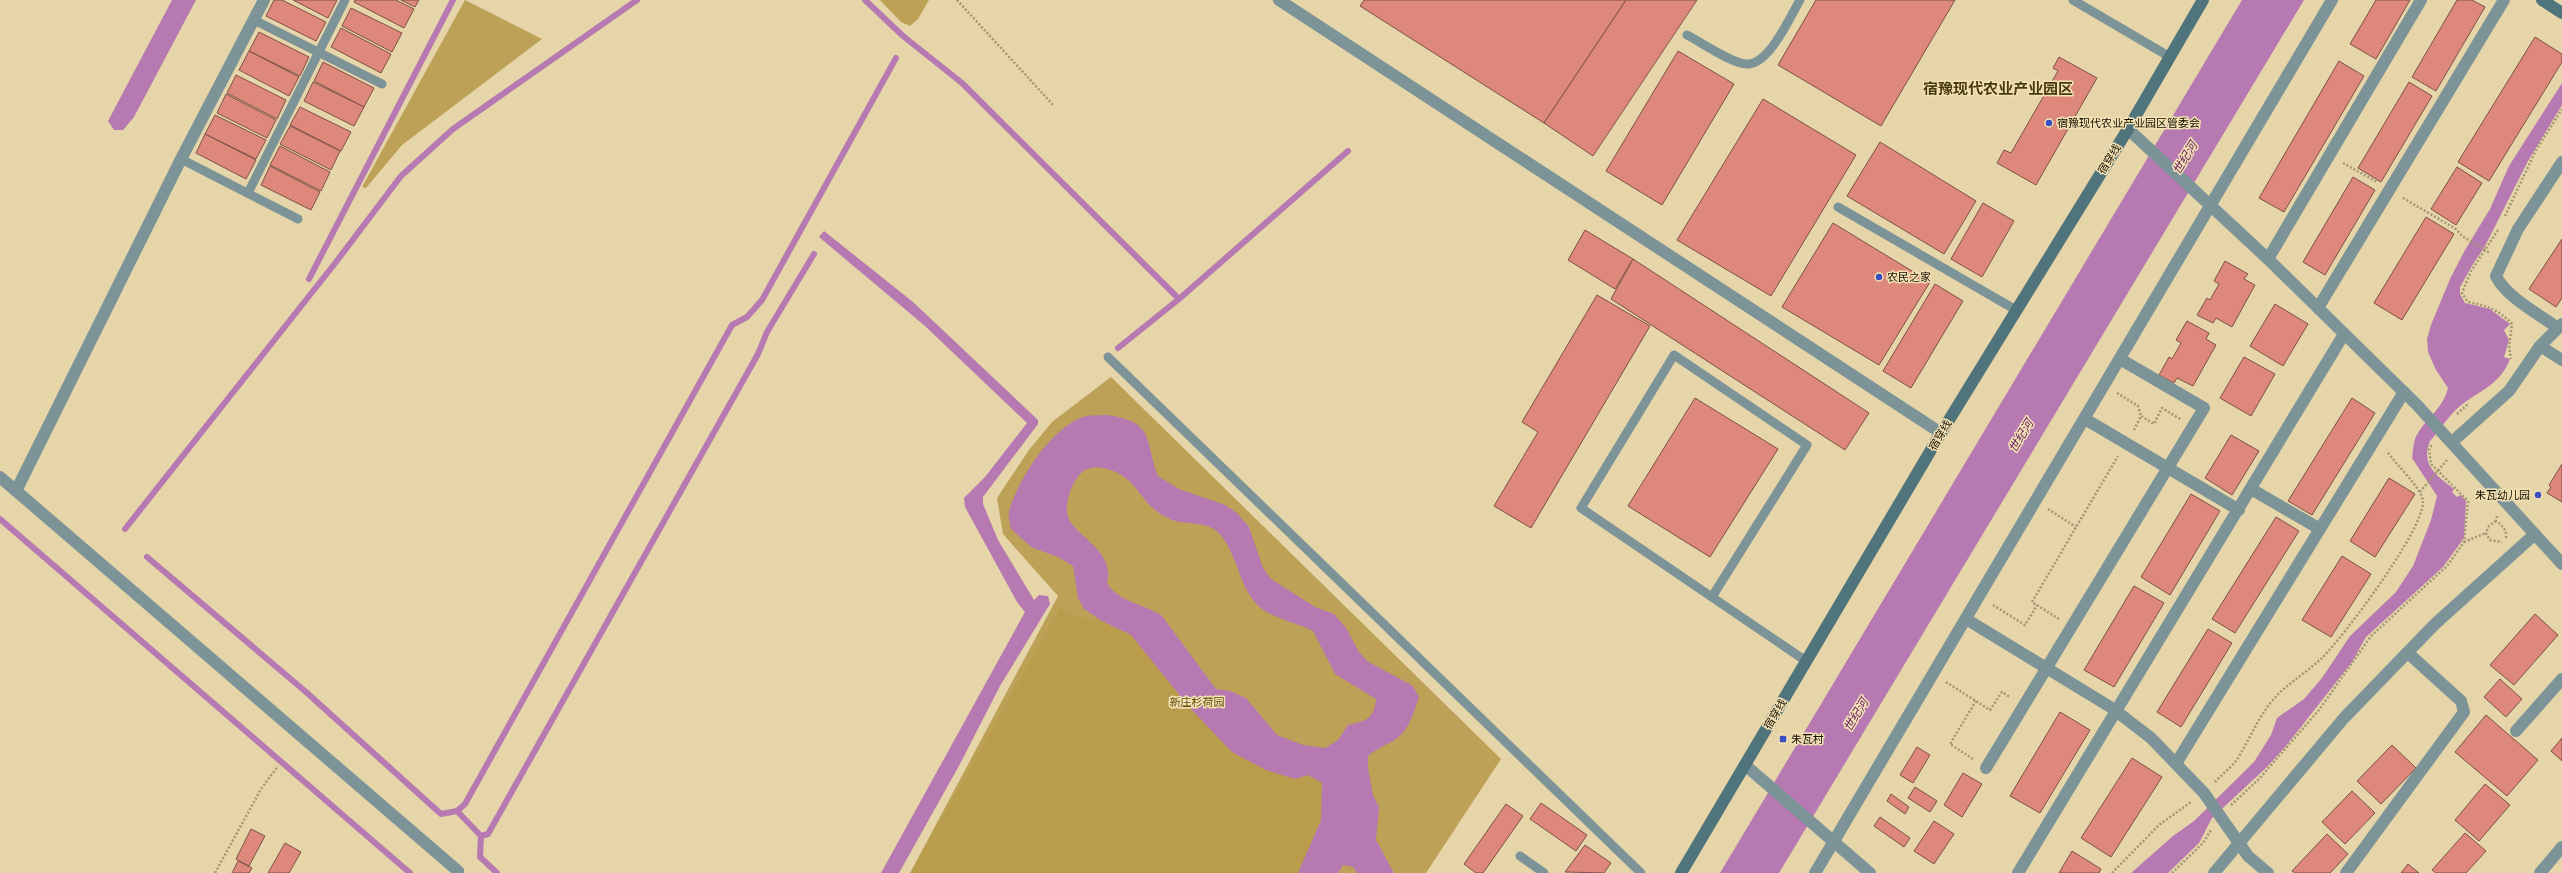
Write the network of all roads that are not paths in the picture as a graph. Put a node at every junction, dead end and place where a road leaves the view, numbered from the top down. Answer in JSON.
{"nodes":[{"id":1,"x":264,"y":0,"type":"edge"},
{"id":2,"x":345,"y":0,"type":"edge"},
{"id":3,"x":1279,"y":0,"type":"edge"},
{"id":4,"x":1800,"y":0,"type":"edge"},
{"id":5,"x":2073,"y":0,"type":"edge"},
{"id":6,"x":2203,"y":0,"type":"edge"},
{"id":7,"x":2332,"y":0,"type":"edge"},
{"id":8,"x":2421,"y":0,"type":"edge"},
{"id":9,"x":2504,"y":0,"type":"edge"},
{"id":10,"x":2542,"y":0,"type":"edge"},
{"id":11,"x":2562,"y":13,"type":"edge"},
{"id":12,"x":254,"y":20,"type":"junction"},
{"id":13,"x":1686,"y":35,"type":"dead end"},
{"id":14,"x":318,"y":52,"type":"junction"},
{"id":15,"x":2170,"y":57,"type":"junction"},
{"id":16,"x":382,"y":84,"type":"dead end"},
{"id":17,"x":2128,"y":129,"type":"junction"},
{"id":18,"x":181,"y":159,"type":"junction"},
{"id":19,"x":2562,"y":162,"type":"edge"},
{"id":20,"x":248,"y":193,"type":"junction"},
{"id":21,"x":2206,"y":203,"type":"junction"},
{"id":22,"x":1838,"y":207,"type":"dead end"},
{"id":23,"x":298,"y":219,"type":"dead end"},
{"id":24,"x":2268,"y":259,"type":"junction"},
{"id":25,"x":2318,"y":308,"type":"junction"},
{"id":26,"x":2016,"y":310,"type":"junction"},
{"id":27,"x":2560,"y":326,"type":"edge"},
{"id":28,"x":2344,"y":334,"type":"junction"},
{"id":29,"x":2540,"y":346,"type":"junction"},
{"id":30,"x":1108,"y":357,"type":"dead end"},
{"id":31,"x":2120,"y":359,"type":"junction"},
{"id":32,"x":2562,"y":360,"type":"edge"},
{"id":33,"x":2404,"y":392,"type":"junction"},
{"id":34,"x":2085,"y":419,"type":"junction"},
{"id":35,"x":1941,"y":433,"type":"junction"},
{"id":36,"x":2452,"y":442,"type":"junction"},
{"id":37,"x":2168,"y":468,"type":"junction"},
{"id":38,"x":0,"y":477,"type":"edge"},
{"id":39,"x":2251,"y":489,"type":"junction"},
{"id":40,"x":16,"y":491,"type":"junction"},
{"id":41,"x":2239,"y":510,"type":"junction"},
{"id":42,"x":2320,"y":529,"type":"junction"},
{"id":43,"x":2535,"y":534,"type":"junction"},
{"id":44,"x":2562,"y":564,"type":"edge"},
{"id":45,"x":1712,"y":597,"type":"junction"},
{"id":46,"x":1966,"y":619,"type":"junction"},
{"id":47,"x":2408,"y":653,"type":"junction"},
{"id":48,"x":1806,"y":661,"type":"junction"},
{"id":49,"x":2047,"y":668,"type":"junction"},
{"id":50,"x":2562,"y":679,"type":"edge"},
{"id":51,"x":2117,"y":712,"type":"junction"},
{"id":52,"x":2516,"y":731,"type":"dead end"},
{"id":53,"x":2177,"y":762,"type":"junction"},
{"id":54,"x":1745,"y":765,"type":"junction"},
{"id":55,"x":1986,"y":768,"type":"road end"},
{"id":56,"x":1830,"y":839,"type":"junction"},
{"id":57,"x":2240,"y":844,"type":"junction"},
{"id":58,"x":2562,"y":847,"type":"edge"},
{"id":59,"x":1520,"y":856,"type":"dead end"},
{"id":60,"x":458,"y":872,"type":"edge"},
{"id":61,"x":1544,"y":873,"type":"edge"},
{"id":62,"x":1641,"y":873,"type":"edge"},
{"id":63,"x":1681,"y":873,"type":"edge"},
{"id":64,"x":1815,"y":873,"type":"edge"},
{"id":65,"x":1870,"y":873,"type":"edge"},
{"id":66,"x":2018,"y":873,"type":"edge"},
{"id":67,"x":2214,"y":873,"type":"edge"},
{"id":68,"x":2268,"y":873,"type":"edge"},
{"id":69,"x":2346,"y":873,"type":"edge"},
{"id":70,"x":2540,"y":873,"type":"edge"}],
"edges":[{"from":1,"to":12,"type":"street"},
{"from":2,"to":14,"type":"lane"},
{"from":3,"to":35,"type":"street"},
{"from":4,"to":13,"type":"lane"},
{"from":5,"to":15,"type":"lane"},
{"from":6,"to":15,"type":"main road","name":"宿穿线"},
{"from":7,"to":21,"type":"street"},
{"from":8,"to":24,"type":"street"},
{"from":9,"to":25,"type":"street"},
{"from":10,"to":11,"type":"main road"},
{"from":12,"to":14,"type":"lane"},
{"from":12,"to":18,"type":"street"},
{"from":14,"to":16,"type":"lane"},
{"from":14,"to":20,"type":"lane"},
{"from":15,"to":17,"type":"main road","name":"宿穿线"},
{"from":17,"to":21,"type":"street"},
{"from":17,"to":26,"type":"main road","name":"宿穿线"},
{"from":18,"to":20,"type":"lane"},
{"from":18,"to":40,"type":"street"},
{"from":19,"to":27,"type":"street"},
{"from":20,"to":23,"type":"lane"},
{"from":21,"to":24,"type":"street"},
{"from":21,"to":31,"type":"street"},
{"from":22,"to":26,"type":"lane"},
{"from":24,"to":25,"type":"street"},
{"from":25,"to":28,"type":"street"},
{"from":26,"to":35,"type":"main road","name":"宿穿线"},
{"from":27,"to":29,"type":"street"},
{"from":28,"to":33,"type":"street"},
{"from":28,"to":39,"type":"street"},
{"from":29,"to":32,"type":"street"},
{"from":29,"to":36,"type":"street"},
{"from":30,"to":62,"type":"lane"},
{"from":31,"to":34,"type":"street"},
{"from":31,"to":37,"type":"street"},
{"from":33,"to":36,"type":"street"},
{"from":33,"to":42,"type":"street"},
{"from":34,"to":37,"type":"street"},
{"from":34,"to":46,"type":"street"},
{"from":35,"to":48,"type":"main road","name":"宿穿线"},
{"from":36,"to":43,"type":"street"},
{"from":37,"to":41,"type":"street"},
{"from":37,"to":49,"type":"street"},
{"from":38,"to":40,"type":"street"},
{"from":39,"to":41,"type":"street"},
{"from":39,"to":42,"type":"street"},
{"from":40,"to":60,"type":"street"},
{"from":41,"to":51,"type":"street"},
{"from":42,"to":53,"type":"street"},
{"from":43,"to":44,"type":"street"},
{"from":43,"to":47,"type":"street"},
{"from":45,"to":45,"type":"lane"},
{"from":45,"to":48,"type":"lane"},
{"from":46,"to":49,"type":"street"},
{"from":46,"to":56,"type":"street"},
{"from":47,"to":57,"type":"street"},
{"from":47,"to":69,"type":"street"},
{"from":48,"to":54,"type":"main road","name":"宿穿线"},
{"from":49,"to":51,"type":"street"},
{"from":49,"to":55,"type":"street"},
{"from":50,"to":52,"type":"street"},
{"from":51,"to":53,"type":"street"},
{"from":51,"to":66,"type":"street"},
{"from":53,"to":57,"type":"street"},
{"from":54,"to":56,"type":"street"},
{"from":54,"to":63,"type":"main road","name":"宿穿线"},
{"from":56,"to":64,"type":"street"},
{"from":56,"to":65,"type":"street"},
{"from":57,"to":67,"type":"street"},
{"from":57,"to":68,"type":"street"},
{"from":58,"to":70,"type":"street"},
{"from":59,"to":61,"type":"lane"}]}
